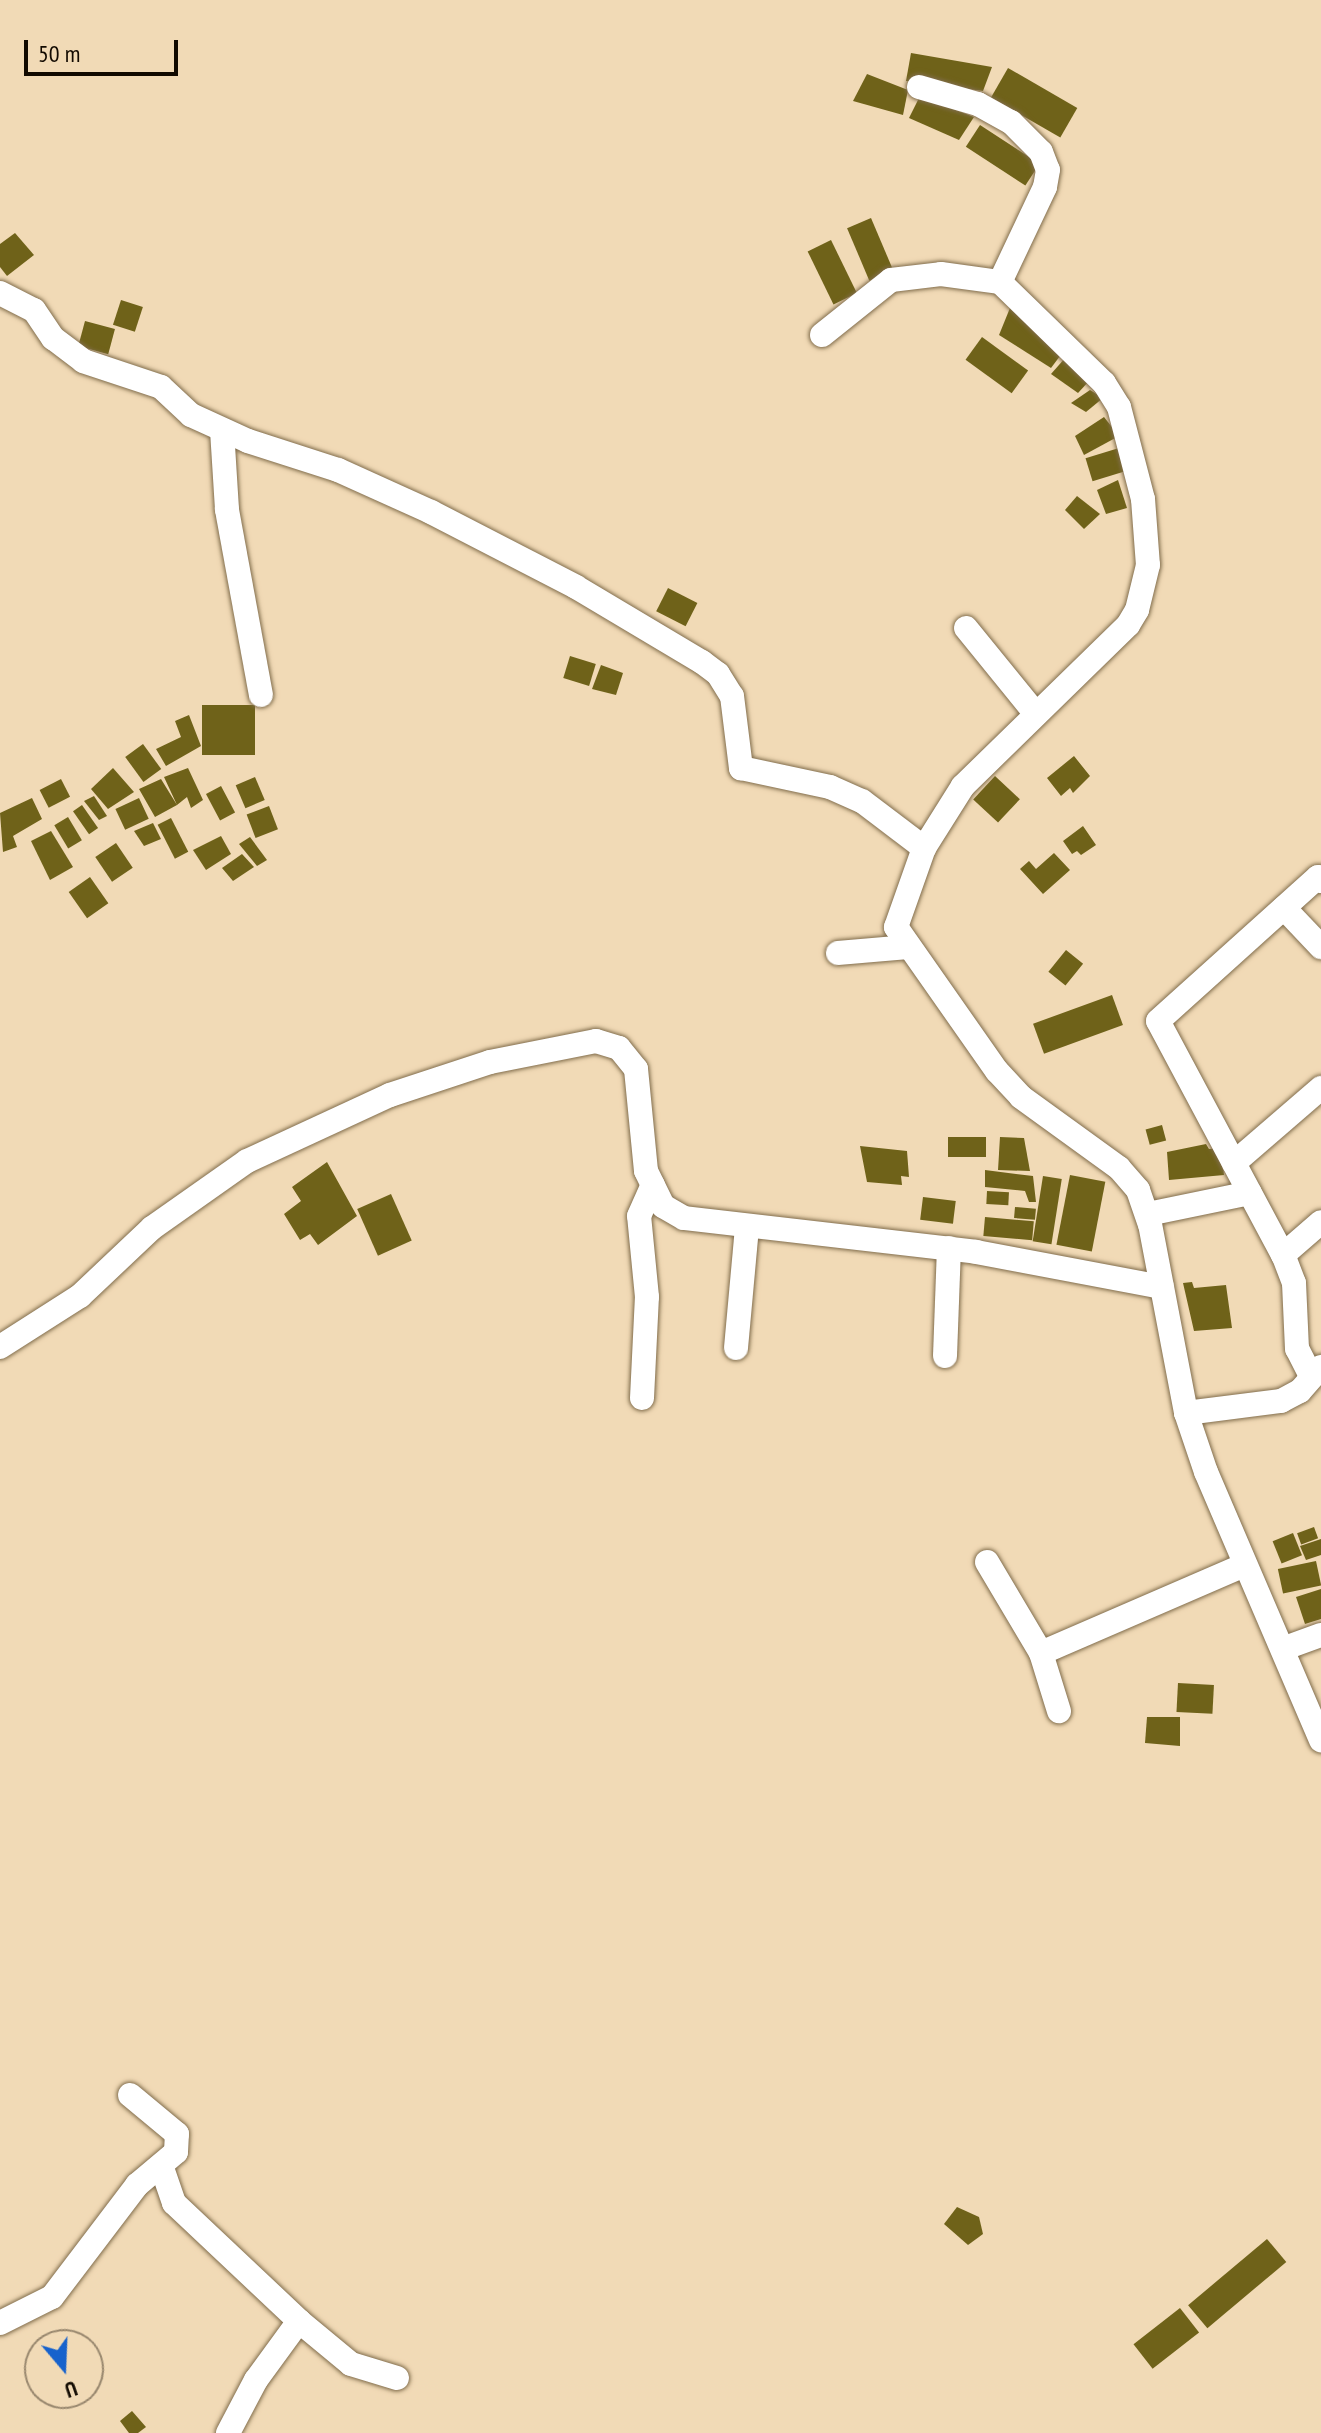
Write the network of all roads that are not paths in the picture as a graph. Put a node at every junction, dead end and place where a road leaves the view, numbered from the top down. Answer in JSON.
{"nodes":[{"id":1,"x":919,"y":87,"type":"dead end"},
{"id":2,"x":1000,"y":282,"type":"junction"},
{"id":3,"x":0,"y":293,"type":"edge"},
{"id":4,"x":822,"y":335,"type":"dead end"},
{"id":5,"x":222,"y":430,"type":"junction"},
{"id":6,"x":966,"y":628,"type":"dead end"},
{"id":7,"x":261,"y":695,"type":"dead end"},
{"id":8,"x":1036,"y":714,"type":"junction"},
{"id":9,"x":924,"y":848,"type":"junction"},
{"id":10,"x":1321,"y":881,"type":"edge"},
{"id":11,"x":1284,"y":908,"type":"junction"},
{"id":12,"x":908,"y":947,"type":"junction"},
{"id":13,"x":1321,"y":947,"type":"edge"},
{"id":14,"x":838,"y":953,"type":"dead end"},
{"id":15,"x":1321,"y":1088,"type":"edge"},
{"id":16,"x":1234,"y":1163,"type":"junction"},
{"id":17,"x":653,"y":1185,"type":"junction"},
{"id":18,"x":1250,"y":1193,"type":"junction"},
{"id":19,"x":1148,"y":1214,"type":"junction"},
{"id":20,"x":1321,"y":1222,"type":"edge"},
{"id":21,"x":747,"y":1228,"type":"junction"},
{"id":22,"x":949,"y":1248,"type":"junction"},
{"id":23,"x":1283,"y":1255,"type":"junction"},
{"id":24,"x":1162,"y":1287,"type":"junction"},
{"id":25,"x":0,"y":1347,"type":"edge"},
{"id":26,"x":736,"y":1348,"type":"dead end"},
{"id":27,"x":945,"y":1356,"type":"dead end"},
{"id":28,"x":1316,"y":1372,"type":"edge"},
{"id":29,"x":642,"y":1398,"type":"dead end"},
{"id":30,"x":1186,"y":1413,"type":"junction"},
{"id":31,"x":987,"y":1562,"type":"dead end"},
{"id":32,"x":1244,"y":1565,"type":"junction"},
{"id":33,"x":1321,"y":1635,"type":"edge"},
{"id":34,"x":1285,"y":1648,"type":"junction"},
{"id":35,"x":1041,"y":1653,"type":"junction"},
{"id":36,"x":1059,"y":1711,"type":"dead end"},
{"id":37,"x":1321,"y":1740,"type":"edge"},
{"id":38,"x":130,"y":2095,"type":"dead end"},
{"id":39,"x":162,"y":2168,"type":"junction"},
{"id":40,"x":299,"y":2321,"type":"junction"},
{"id":41,"x":0,"y":2323,"type":"edge"},
{"id":42,"x":397,"y":2378,"type":"dead end"},
{"id":43,"x":228,"y":2433,"type":"edge"}],
"edges":[{"from":1,"to":2,"type":"street"},
{"from":2,"to":4,"type":"street"},
{"from":2,"to":8,"type":"street"},
{"from":3,"to":5,"type":"street"},
{"from":5,"to":7,"type":"street"},
{"from":5,"to":9,"type":"street"},
{"from":6,"to":8,"type":"street"},
{"from":8,"to":9,"type":"street"},
{"from":9,"to":12,"type":"street"},
{"from":10,"to":11,"type":"street"},
{"from":11,"to":13,"type":"street"},
{"from":11,"to":16,"type":"street"},
{"from":12,"to":14,"type":"street"},
{"from":12,"to":19,"type":"street"},
{"from":15,"to":16,"type":"street"},
{"from":16,"to":18,"type":"street"},
{"from":17,"to":21,"type":"street"},
{"from":17,"to":25,"type":"street"},
{"from":17,"to":29,"type":"street"},
{"from":18,"to":19,"type":"street"},
{"from":18,"to":23,"type":"street"},
{"from":19,"to":24,"type":"street"},
{"from":20,"to":23,"type":"street"},
{"from":21,"to":22,"type":"street"},
{"from":21,"to":26,"type":"street"},
{"from":22,"to":24,"type":"street"},
{"from":22,"to":27,"type":"street"},
{"from":23,"to":28,"type":"street"},
{"from":24,"to":30,"type":"street"},
{"from":28,"to":30,"type":"street"},
{"from":30,"to":32,"type":"street"},
{"from":31,"to":35,"type":"street"},
{"from":32,"to":34,"type":"street"},
{"from":32,"to":35,"type":"street"},
{"from":33,"to":34,"type":"street"},
{"from":34,"to":37,"type":"street"},
{"from":35,"to":36,"type":"street"},
{"from":38,"to":39,"type":"street"},
{"from":39,"to":40,"type":"street"},
{"from":39,"to":41,"type":"street"},
{"from":40,"to":42,"type":"street"},
{"from":40,"to":43,"type":"street"}]}
